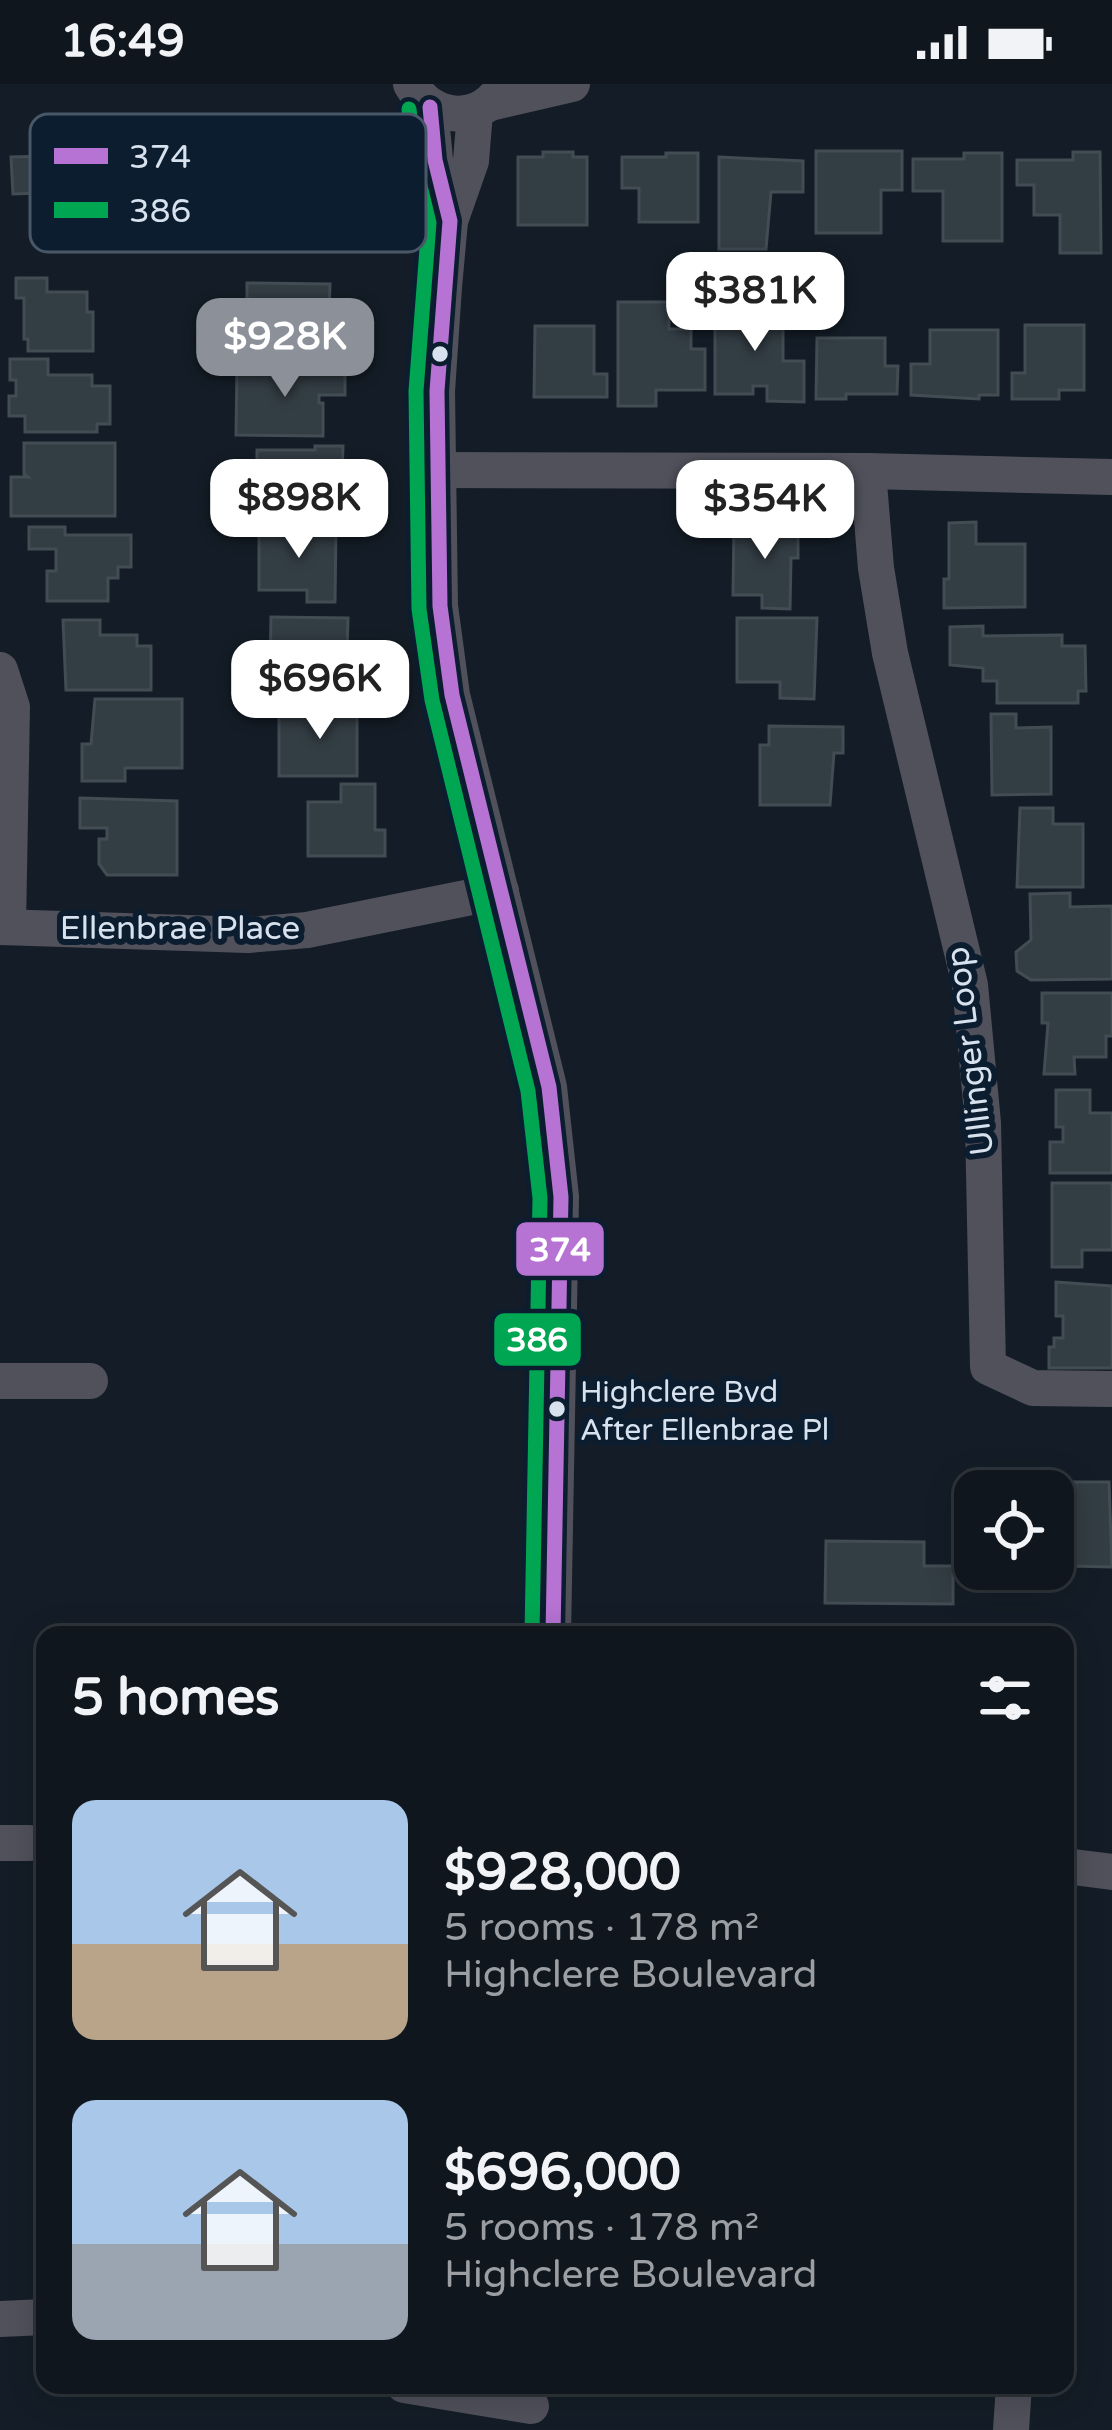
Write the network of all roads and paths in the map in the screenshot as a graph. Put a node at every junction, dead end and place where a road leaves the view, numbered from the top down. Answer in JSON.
{"nodes":[{"id":1,"x":572,"y":84,"type":"edge"},
{"id":2,"x":420,"y":96,"type":"edge"},
{"id":3,"x":490,"y":100,"type":"edge"},
{"id":4,"x":426,"y":122,"type":"edge"},
{"id":5,"x":450,"y":220,"type":"junction"},
{"id":6,"x":438,"y":470,"type":"junction"},
{"id":7,"x":868,"y":471,"type":"junction"},
{"id":8,"x":1112,"y":477,"type":"edge"},
{"id":9,"x":0,"y":670,"type":"edge"},
{"id":10,"x":501,"y":891,"type":"junction"},
{"id":11,"x":4,"y":927,"type":"edge"},
{"id":12,"x":0,"y":1381,"type":"edge"},
{"id":13,"x":90,"y":1381,"type":"dead end"},
{"id":14,"x":1112,"y":1389,"type":"edge"},
{"id":15,"x":553,"y":1626,"type":"edge"},
{"id":16,"x":1074,"y":1867,"type":"edge"},
{"id":17,"x":1112,"y":1872,"type":"edge"},
{"id":18,"x":36,"y":2317,"type":"edge"},
{"id":19,"x":0,"y":2319,"type":"edge"},
{"id":20,"x":456,"y":2394,"type":"edge"},
{"id":21,"x":1013,"y":2394,"type":"edge"},
{"id":22,"x":531,"y":2407,"type":"edge"},
{"id":23,"x":1011,"y":2430,"type":"edge"}],
"edges":[{"from":1,"to":3,"type":"street"},
{"from":2,"to":3,"type":"street"},
{"from":3,"to":5,"type":"street"},
{"from":4,"to":5,"type":"street"},
{"from":5,"to":6,"type":"street"},
{"from":6,"to":7,"type":"street"},
{"from":6,"to":10,"type":"street"},
{"from":7,"to":8,"type":"street"},
{"from":7,"to":14,"type":"street","name":"Ullinger Loop"},
{"from":9,"to":11,"type":"street"},
{"from":10,"to":11,"type":"street","name":"Ellenbrae Place"},
{"from":10,"to":15,"type":"street"},
{"from":12,"to":13,"type":"street"},
{"from":16,"to":17,"type":"street"},
{"from":18,"to":19,"type":"street"},
{"from":20,"to":22,"type":"street"},
{"from":21,"to":23,"type":"street"}]}
